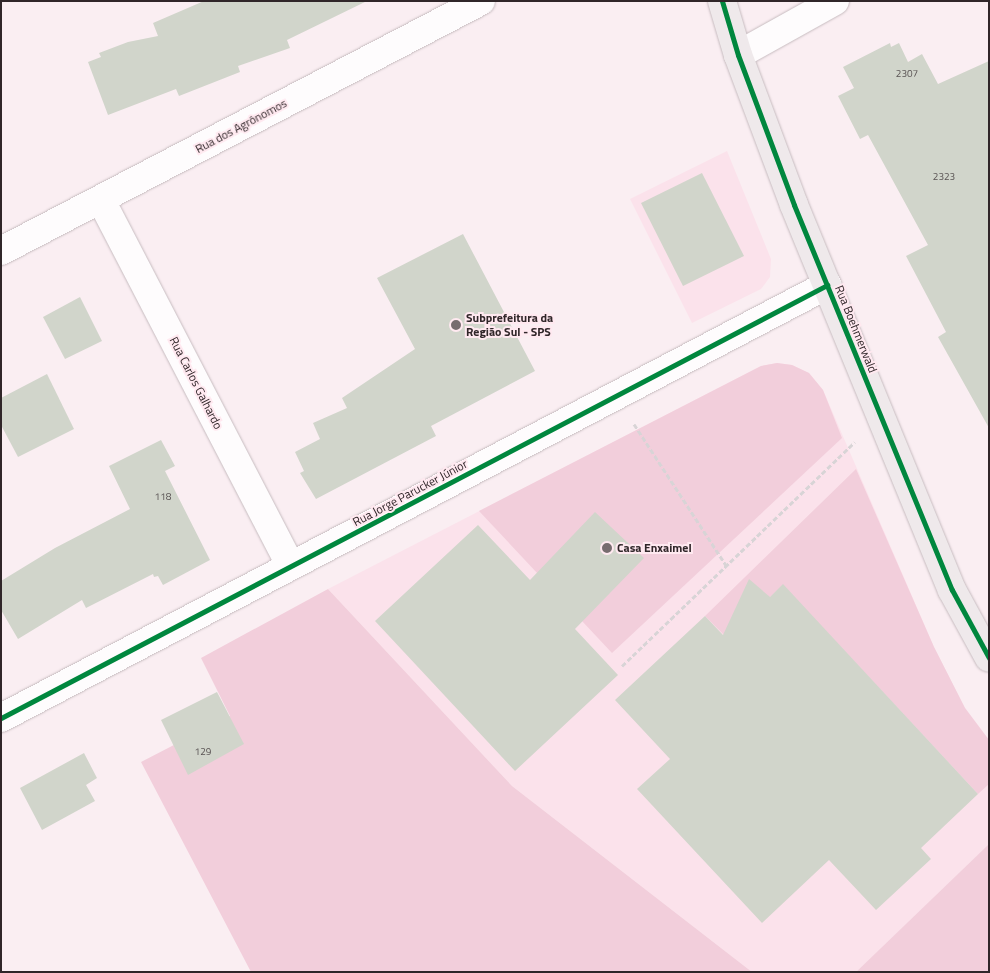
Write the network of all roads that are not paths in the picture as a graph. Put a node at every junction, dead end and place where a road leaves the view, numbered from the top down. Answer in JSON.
{"nodes":[{"id":1,"x":480,"y":1,"type":"edge"},
{"id":2,"x":722,"y":1,"type":"edge"},
{"id":3,"x":835,"y":1,"type":"edge"},
{"id":4,"x":738,"y":55,"type":"junction"},
{"id":5,"x":101,"y":200,"type":"junction"},
{"id":6,"x":1,"y":252,"type":"edge"},
{"id":7,"x":827,"y":285,"type":"junction"},
{"id":8,"x":291,"y":566,"type":"junction"},
{"id":9,"x":989,"y":658,"type":"edge"},
{"id":10,"x":1,"y":718,"type":"edge"}],
"edges":[{"from":1,"to":5,"type":"street","name":"Rua dos Agrônomos"},
{"from":2,"to":4,"type":"main road","name":"Rua Boehmerwald"},
{"from":3,"to":4,"type":"street"},
{"from":4,"to":7,"type":"main road","name":"Rua Boehmerwald"},
{"from":5,"to":6,"type":"street","name":"Rua dos Agrônomos"},
{"from":5,"to":8,"type":"street","name":"Rua Carlos Galhardo"},
{"from":7,"to":8,"type":"street","name":"Rua Jorge Parucker Júnior"},
{"from":7,"to":9,"type":"main road","name":"Rua Boehmerwald"},
{"from":8,"to":10,"type":"street","name":"Rua Jorge Parucker Júnior"}]}
